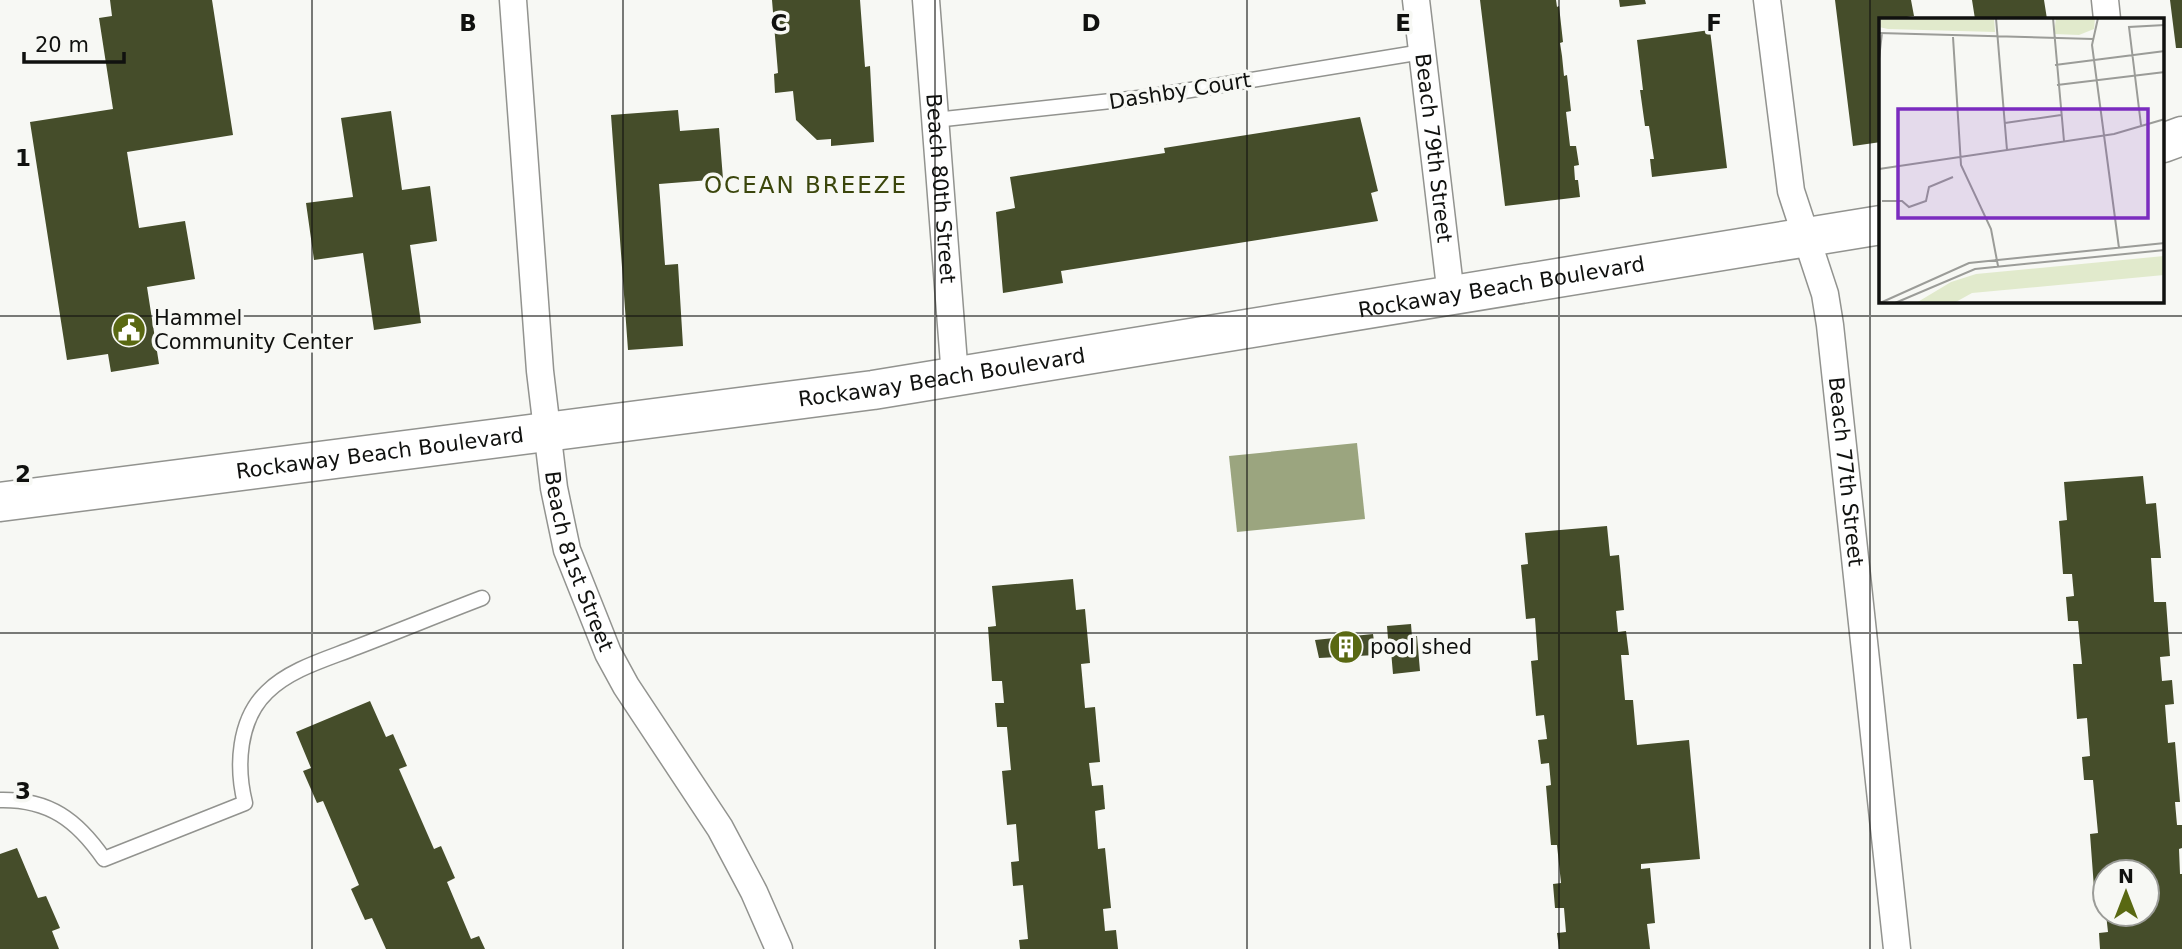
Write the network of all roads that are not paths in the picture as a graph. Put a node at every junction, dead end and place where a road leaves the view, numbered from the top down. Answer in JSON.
{"nodes":[{"id":1,"x":513,"y":0,"type":"edge"},
{"id":2,"x":926,"y":0,"type":"edge"},
{"id":3,"x":1416,"y":0,"type":"edge"},
{"id":4,"x":1767,"y":0,"type":"edge"},
{"id":5,"x":2105,"y":0,"type":"edge"},
{"id":6,"x":2107,"y":18,"type":"edge"},
{"id":7,"x":1422,"y":52,"type":"junction"},
{"id":8,"x":936,"y":120,"type":"junction"},
{"id":9,"x":2182,"y":136,"type":"edge"},
{"id":10,"x":2164,"y":143,"type":"edge"},
{"id":11,"x":1879,"y":225,"type":"edge"},
{"id":12,"x":1806,"y":237,"type":"junction"},
{"id":13,"x":1451,"y":296,"type":"junction"},
{"id":14,"x":955,"y":377,"type":"junction"},
{"id":15,"x":547,"y":433,"type":"junction"},
{"id":16,"x":0,"y":502,"type":"edge"},
{"id":17,"x":482,"y":597,"type":"dead end"},
{"id":18,"x":0,"y":800,"type":"edge"},
{"id":19,"x":779,"y":949,"type":"edge"},
{"id":20,"x":1897,"y":949,"type":"edge"}],
"edges":[{"from":1,"to":15,"type":"street","name":"Beach 81st Street"},
{"from":2,"to":8,"type":"street","name":"Beach 80th Street"},
{"from":3,"to":7,"type":"street","name":"Beach 79th Street"},
{"from":4,"to":12,"type":"street","name":"Beach 77th Street"},
{"from":5,"to":6,"type":"street"},
{"from":7,"to":8,"type":"lane","name":"Dashby Court"},
{"from":7,"to":13,"type":"street","name":"Beach 79th Street"},
{"from":8,"to":14,"type":"street","name":"Beach 80th Street"},
{"from":9,"to":10,"type":"main road"},
{"from":11,"to":12,"type":"main road","name":"Rockaway Beach Boulevard"},
{"from":12,"to":13,"type":"main road","name":"Rockaway Beach Boulevard"},
{"from":12,"to":20,"type":"street","name":"Beach 77th Street"},
{"from":13,"to":14,"type":"main road","name":"Rockaway Beach Boulevard"},
{"from":14,"to":15,"type":"main road","name":"Rockaway Beach Boulevard"},
{"from":15,"to":16,"type":"main road","name":"Rockaway Beach Boulevard"},
{"from":15,"to":19,"type":"street","name":"Beach 81st Street"},
{"from":17,"to":18,"type":"lane"}]}
